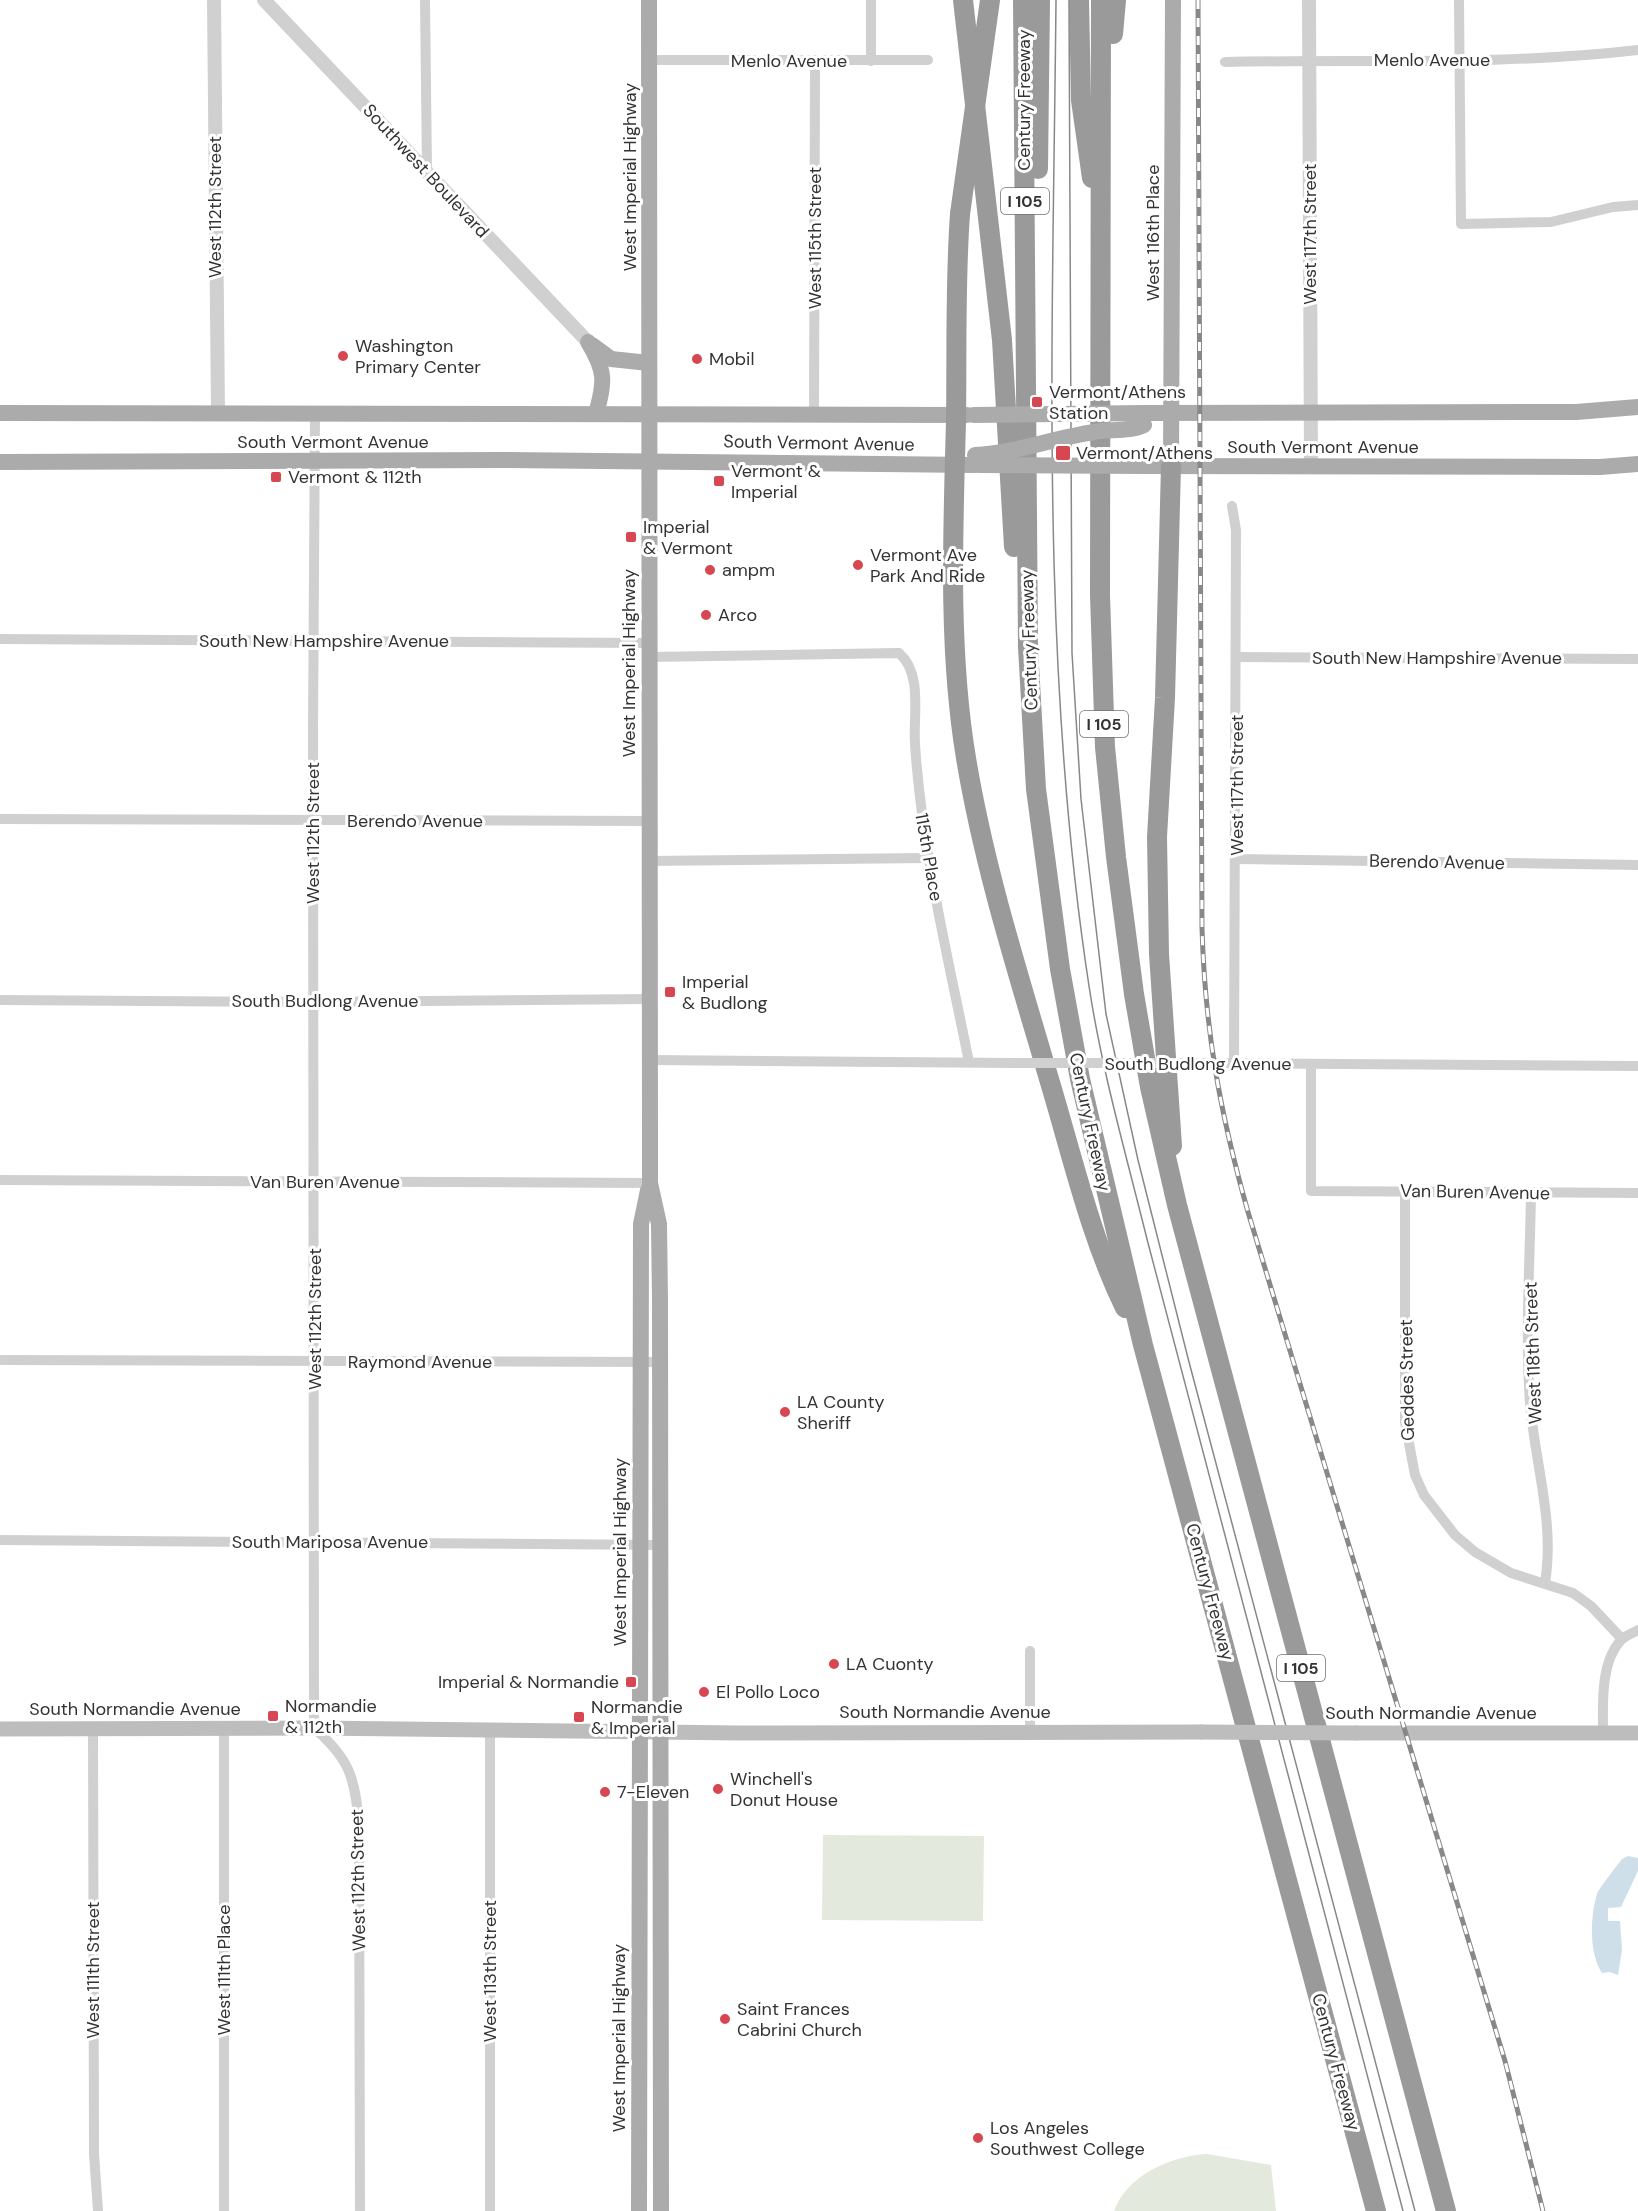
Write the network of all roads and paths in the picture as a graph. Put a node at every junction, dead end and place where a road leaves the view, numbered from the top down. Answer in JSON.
{"nodes":[{"id":1,"x":214,"y":0,"type":"edge"},
{"id":2,"x":264,"y":0,"type":"edge"},
{"id":3,"x":425,"y":0,"type":"edge"},
{"id":4,"x":649,"y":0,"type":"edge"},
{"id":5,"x":870,"y":0,"type":"edge"},
{"id":6,"x":963,"y":0,"type":"edge"},
{"id":7,"x":990,"y":0,"type":"edge"},
{"id":8,"x":1023,"y":0,"type":"edge"},
{"id":9,"x":1040,"y":0,"type":"edge"},
{"id":10,"x":1079,"y":0,"type":"edge"},
{"id":11,"x":1101,"y":0,"type":"edge"},
{"id":12,"x":1116,"y":0,"type":"edge"},
{"id":13,"x":1173,"y":0,"type":"edge"},
{"id":14,"x":1309,"y":0,"type":"edge"},
{"id":15,"x":1459,"y":0,"type":"edge"},
{"id":16,"x":1638,"y":50,"type":"edge"},
{"id":17,"x":650,"y":60,"type":"junction"},
{"id":18,"x":928,"y":60,"type":"dead end"},
{"id":19,"x":1310,"y":60,"type":"junction"},
{"id":20,"x":871,"y":61,"type":"junction"},
{"id":21,"x":815,"y":62,"type":"junction"},
{"id":22,"x":1225,"y":62,"type":"dead end"},
{"id":23,"x":1459,"y":62,"type":"junction"},
{"id":24,"x":1102,"y":153,"type":"junction"},
{"id":25,"x":427,"y":171,"type":"junction"},
{"id":26,"x":1638,"y":204,"type":"edge"},
{"id":27,"x":1101,"y":237,"type":"junction"},
{"id":28,"x":588,"y":342,"type":"junction"},
{"id":29,"x":650,"y":363,"type":"junction"},
{"id":30,"x":1027,"y":402,"type":"junction"},
{"id":31,"x":1638,"y":408,"type":"edge"},
{"id":32,"x":1311,"y":411,"type":"junction"},
{"id":33,"x":315,"y":412,"type":"junction"},
{"id":34,"x":1172,"y":412,"type":"junction"},
{"id":35,"x":0,"y":413,"type":"edge"},
{"id":36,"x":218,"y":413,"type":"junction"},
{"id":37,"x":596,"y":414,"type":"junction"},
{"id":38,"x":814,"y":415,"type":"junction"},
{"id":39,"x":649,"y":416,"type":"junction"},
{"id":40,"x":965,"y":416,"type":"junction"},
{"id":41,"x":1144,"y":419,"type":"junction"},
{"id":42,"x":975,"y":460,"type":"junction"},
{"id":43,"x":649,"y":461,"type":"junction"},
{"id":44,"x":0,"y":462,"type":"edge"},
{"id":45,"x":314,"y":463,"type":"junction"},
{"id":46,"x":1638,"y":464,"type":"edge"},
{"id":47,"x":955,"y":465,"type":"junction"},
{"id":48,"x":1171,"y":465,"type":"junction"},
{"id":49,"x":1311,"y":467,"type":"junction"},
{"id":50,"x":1232,"y":506,"type":"dead end"},
{"id":51,"x":0,"y":639,"type":"edge"},
{"id":52,"x":313,"y":642,"type":"junction"},
{"id":53,"x":649,"y":650,"type":"junction"},
{"id":54,"x":899,"y":653,"type":"joint"},
{"id":55,"x":1237,"y":657,"type":"junction"},
{"id":56,"x":1638,"y":659,"type":"edge"},
{"id":57,"x":1036,"y":789,"type":"junction"},
{"id":58,"x":0,"y":819,"type":"edge"},
{"id":59,"x":313,"y":821,"type":"junction"},
{"id":60,"x":649,"y":821,"type":"junction"},
{"id":61,"x":929,"y":858,"type":"junction"},
{"id":62,"x":1237,"y":859,"type":"junction"},
{"id":63,"x":649,"y":861,"type":"junction"},
{"id":64,"x":1638,"y":865,"type":"edge"},
{"id":65,"x":649,"y":999,"type":"junction"},
{"id":66,"x":0,"y":1000,"type":"edge"},
{"id":67,"x":315,"y":1002,"type":"junction"},
{"id":68,"x":650,"y":1060,"type":"junction"},
{"id":69,"x":969,"y":1062,"type":"junction"},
{"id":70,"x":1234,"y":1064,"type":"junction"},
{"id":71,"x":1311,"y":1065,"type":"junction"},
{"id":72,"x":1638,"y":1066,"type":"edge"},
{"id":73,"x":0,"y":1180,"type":"edge"},
{"id":74,"x":314,"y":1183,"type":"junction"},
{"id":75,"x":650,"y":1183,"type":"junction"},
{"id":76,"x":1405,"y":1192,"type":"junction"},
{"id":77,"x":1531,"y":1193,"type":"junction"},
{"id":78,"x":1638,"y":1193,"type":"edge"},
{"id":79,"x":1177,"y":1204,"type":"junction"},
{"id":80,"x":641,"y":1224,"type":"junction"},
{"id":81,"x":660,"y":1332,"type":"junction"},
{"id":82,"x":1143,"y":1346,"type":"junction"},
{"id":83,"x":0,"y":1360,"type":"edge"},
{"id":84,"x":315,"y":1362,"type":"junction"},
{"id":85,"x":660,"y":1362,"type":"junction"},
{"id":86,"x":640,"y":1363,"type":"junction"},
{"id":87,"x":0,"y":1540,"type":"edge"},
{"id":88,"x":315,"y":1541,"type":"junction"},
{"id":89,"x":639,"y":1545,"type":"junction"},
{"id":90,"x":660,"y":1545,"type":"junction"},
{"id":91,"x":1545,"y":1583,"type":"junction"},
{"id":92,"x":1638,"y":1630,"type":"edge"},
{"id":93,"x":1622,"y":1639,"type":"junction"},
{"id":94,"x":1030,"y":1652,"type":"dead end"},
{"id":95,"x":0,"y":1728,"type":"edge"},
{"id":96,"x":93,"y":1728,"type":"junction"},
{"id":97,"x":314,"y":1728,"type":"junction"},
{"id":98,"x":224,"y":1729,"type":"junction"},
{"id":99,"x":490,"y":1730,"type":"junction"},
{"id":100,"x":1030,"y":1731,"type":"junction"},
{"id":101,"x":639,"y":1732,"type":"junction"},
{"id":102,"x":658,"y":1732,"type":"junction"},
{"id":103,"x":1603,"y":1733,"type":"junction"},
{"id":104,"x":1638,"y":1733,"type":"edge"},
{"id":105,"x":98,"y":2211,"type":"edge"},
{"id":106,"x":224,"y":2211,"type":"edge"},
{"id":107,"x":360,"y":2211,"type":"edge"},
{"id":108,"x":490,"y":2211,"type":"edge"},
{"id":109,"x":639,"y":2211,"type":"edge"},
{"id":110,"x":661,"y":2211,"type":"edge"},
{"id":111,"x":1376,"y":2211,"type":"edge"},
{"id":112,"x":1446,"y":2211,"type":"edge"}],
"edges":[{"from":1,"to":36,"type":"street","name":"West 112th Street"},
{"from":2,"to":25,"type":"street","name":"Southwest Boulevard"},
{"from":3,"to":25,"type":"street"},
{"from":4,"to":17,"type":"main road","name":"West Imperial Highway"},
{"from":5,"to":20,"type":"street"},
{"from":6,"to":57,"type":"highway"},
{"from":7,"to":40,"type":"highway","bridge":true},
{"from":8,"to":30,"type":"highway","name":"Century Freeway","number":"I 105"},
{"from":9,"to":30,"type":"highway"},
{"from":10,"to":27,"type":"highway"},
{"from":11,"to":24,"type":"highway","number":"I 105"},
{"from":12,"to":24,"type":"highway"},
{"from":13,"to":34,"type":"main road","name":"West 116th Place"},
{"from":14,"to":19,"type":"street","name":"West 117th Street"},
{"from":15,"to":23,"type":"street"},
{"from":16,"to":23,"type":"street","name":"Menlo Avenue"},
{"from":17,"to":21,"type":"street","name":"Menlo Avenue"},
{"from":17,"to":29,"type":"main road","name":"West Imperial Highway"},
{"from":18,"to":20,"type":"street","name":"Menlo Avenue"},
{"from":19,"to":22,"type":"street","name":"Menlo Avenue"},
{"from":19,"to":23,"type":"street","name":"Menlo Avenue"},
{"from":19,"to":32,"type":"street","name":"West 117th Street"},
{"from":20,"to":21,"type":"street","name":"Menlo Avenue"},
{"from":21,"to":38,"type":"street","name":"West 115th Street"},
{"from":23,"to":26,"type":"street"},
{"from":24,"to":27,"type":"highway","number":"I 105"},
{"from":25,"to":28,"type":"street","name":"Southwest Boulevard"},
{"from":27,"to":79,"type":"highway","number":"I 105"},
{"from":28,"to":29,"type":"main road"},
{"from":28,"to":37,"type":"main road"},
{"from":29,"to":39,"type":"main road","name":"West Imperial Highway"},
{"from":30,"to":57,"type":"highway","name":"Century Freeway","number":"I 105"},
{"from":31,"to":32,"type":"main road","name":"South Vermont Avenue"},
{"from":32,"to":34,"type":"main road","name":"South Vermont Avenue"},
{"from":32,"to":49,"type":"street","name":"West 117th Street"},
{"from":33,"to":36,"type":"main road","name":"South Vermont Avenue"},
{"from":33,"to":37,"type":"main road","name":"South Vermont Avenue"},
{"from":33,"to":45,"type":"street","name":"West 112th Street"},
{"from":34,"to":41,"type":"main road","name":"South Vermont Avenue"},
{"from":34,"to":48,"type":"main road","name":"West 116th Place"},
{"from":35,"to":36,"type":"main road","name":"South Vermont Avenue"},
{"from":37,"to":39,"type":"main road","name":"South Vermont Avenue"},
{"from":38,"to":39,"type":"main road","name":"South Vermont Avenue"},
{"from":38,"to":40,"type":"main road","name":"South Vermont Avenue"},
{"from":39,"to":43,"type":"main road","name":"West Imperial Highway"},
{"from":40,"to":41,"type":"main road","name":"South Vermont Avenue","bridge":true},
{"from":40,"to":47,"type":"highway"},
{"from":41,"to":42,"type":"main road","bridge":true},
{"from":42,"to":47,"type":"main road","name":"South Vermont Avenue"},
{"from":42,"to":48,"type":"main road","name":"South Vermont Avenue","bridge":true},
{"from":43,"to":45,"type":"main road","name":"South Vermont Avenue"},
{"from":43,"to":47,"type":"main road","name":"South Vermont Avenue"},
{"from":43,"to":53,"type":"main road","name":"West Imperial Highway"},
{"from":44,"to":45,"type":"main road","name":"South Vermont Avenue"},
{"from":45,"to":52,"type":"street","name":"West 112th Street"},
{"from":46,"to":49,"type":"main road","name":"South Vermont Avenue"},
{"from":47,"to":82,"type":"highway"},
{"from":48,"to":49,"type":"main road","name":"South Vermont Avenue"},
{"from":48,"to":79,"type":"highway"},
{"from":50,"to":55,"type":"street","name":"West 117th Street"},
{"from":51,"to":52,"type":"street","name":"South New Hampshire Avenue"},
{"from":52,"to":53,"type":"street","name":"South New Hampshire Avenue"},
{"from":52,"to":59,"type":"street","name":"West 112th Street"},
{"from":53,"to":54,"type":"street","name":"South New Hampshire Avenue"},
{"from":53,"to":60,"type":"main road","name":"West Imperial Highway"},
{"from":54,"to":61,"type":"street","name":"115th Place"},
{"from":55,"to":56,"type":"street","name":"South New Hampshire Avenue"},
{"from":55,"to":62,"type":"street","name":"West 117th Street"},
{"from":57,"to":82,"type":"highway","name":"Century Freeway","number":"I 105"},
{"from":58,"to":59,"type":"street","name":"Berendo Avenue"},
{"from":59,"to":60,"type":"street","name":"Berendo Avenue"},
{"from":59,"to":67,"type":"street","name":"West 112th Street"},
{"from":60,"to":63,"type":"main road","name":"West Imperial Highway"},
{"from":61,"to":63,"type":"street"},
{"from":61,"to":69,"type":"street","name":"115th Place"},
{"from":62,"to":64,"type":"street","name":"Berendo Avenue"},
{"from":62,"to":70,"type":"street","name":"West 117th Street"},
{"from":63,"to":65,"type":"main road","name":"West Imperial Highway"},
{"from":65,"to":67,"type":"street","name":"South Budlong Avenue"},
{"from":65,"to":68,"type":"main road","name":"West Imperial Highway"},
{"from":66,"to":67,"type":"street","name":"South Budlong Avenue"},
{"from":67,"to":74,"type":"street","name":"West 112th Street"},
{"from":68,"to":69,"type":"street","name":"South Budlong Avenue"},
{"from":68,"to":75,"type":"main road","name":"West Imperial Highway"},
{"from":69,"to":70,"type":"street","name":"South Budlong Avenue","bridge":true},
{"from":70,"to":71,"type":"street","name":"South Budlong Avenue"},
{"from":71,"to":72,"type":"street","name":"South Budlong Avenue"},
{"from":71,"to":76,"type":"street","name":"Van Buren Avenue"},
{"from":73,"to":74,"type":"street","name":"Van Buren Avenue"},
{"from":74,"to":75,"type":"street","name":"Van Buren Avenue"},
{"from":74,"to":84,"type":"street","name":"West 112th Street"},
{"from":75,"to":80,"type":"main road","name":"West Imperial Highway"},
{"from":75,"to":81,"type":"main road","name":"West Imperial Highway"},
{"from":76,"to":77,"type":"street","name":"Van Buren Avenue"},
{"from":76,"to":91,"type":"street","name":"Geddes Street"},
{"from":77,"to":78,"type":"street","name":"Van Buren Avenue"},
{"from":77,"to":91,"type":"street","name":"West 118th Street"},
{"from":79,"to":112,"type":"highway","number":"I 105"},
{"from":80,"to":81,"type":"main road"},
{"from":80,"to":86,"type":"main road","name":"West Imperial Highway"},
{"from":81,"to":85,"type":"main road","name":"West Imperial Highway"},
{"from":82,"to":111,"type":"highway","name":"Century Freeway","number":"I 105"},
{"from":83,"to":84,"type":"street","name":"Raymond Avenue"},
{"from":84,"to":86,"type":"street","name":"Raymond Avenue"},
{"from":84,"to":88,"type":"street","name":"West 112th Street"},
{"from":85,"to":86,"type":"street","name":"Raymond Avenue"},
{"from":85,"to":90,"type":"main road","name":"West Imperial Highway"},
{"from":86,"to":89,"type":"main road","name":"West Imperial Highway"},
{"from":87,"to":88,"type":"street","name":"South Mariposa Avenue"},
{"from":88,"to":89,"type":"street","name":"South Mariposa Avenue"},
{"from":88,"to":97,"type":"street","name":"West 112th Street"},
{"from":89,"to":90,"type":"street","name":"South Mariposa Avenue"},
{"from":89,"to":101,"type":"main road","name":"West Imperial Highway"},
{"from":90,"to":102,"type":"main road","name":"West Imperial Highway"},
{"from":91,"to":93,"type":"street","name":"Geddes Street"},
{"from":92,"to":93,"type":"street"},
{"from":93,"to":103,"type":"street"},
{"from":94,"to":100,"type":"street"},
{"from":95,"to":96,"type":"main road","name":"South Normandie Avenue"},
{"from":96,"to":98,"type":"main road","name":"South Normandie Avenue"},
{"from":96,"to":105,"type":"street","name":"West 111th Street"},
{"from":97,"to":98,"type":"main road","name":"South Normandie Avenue"},
{"from":97,"to":99,"type":"main road","name":"South Normandie Avenue"},
{"from":97,"to":107,"type":"street","name":"West 112th Street"},
{"from":98,"to":106,"type":"street","name":"West 111th Place"},
{"from":99,"to":101,"type":"main road","name":"South Normandie Avenue"},
{"from":99,"to":108,"type":"street","name":"West 113th Street"},
{"from":100,"to":102,"type":"main road","name":"South Normandie Avenue"},
{"from":100,"to":103,"type":"main road","name":"South Normandie Avenue","bridge":true},
{"from":101,"to":102,"type":"main road","name":"South Normandie Avenue"},
{"from":101,"to":109,"type":"main road","name":"West Imperial Highway"},
{"from":102,"to":110,"type":"main road","name":"West Imperial Highway"},
{"from":103,"to":104,"type":"main road","name":"South Normandie Avenue"}]}
